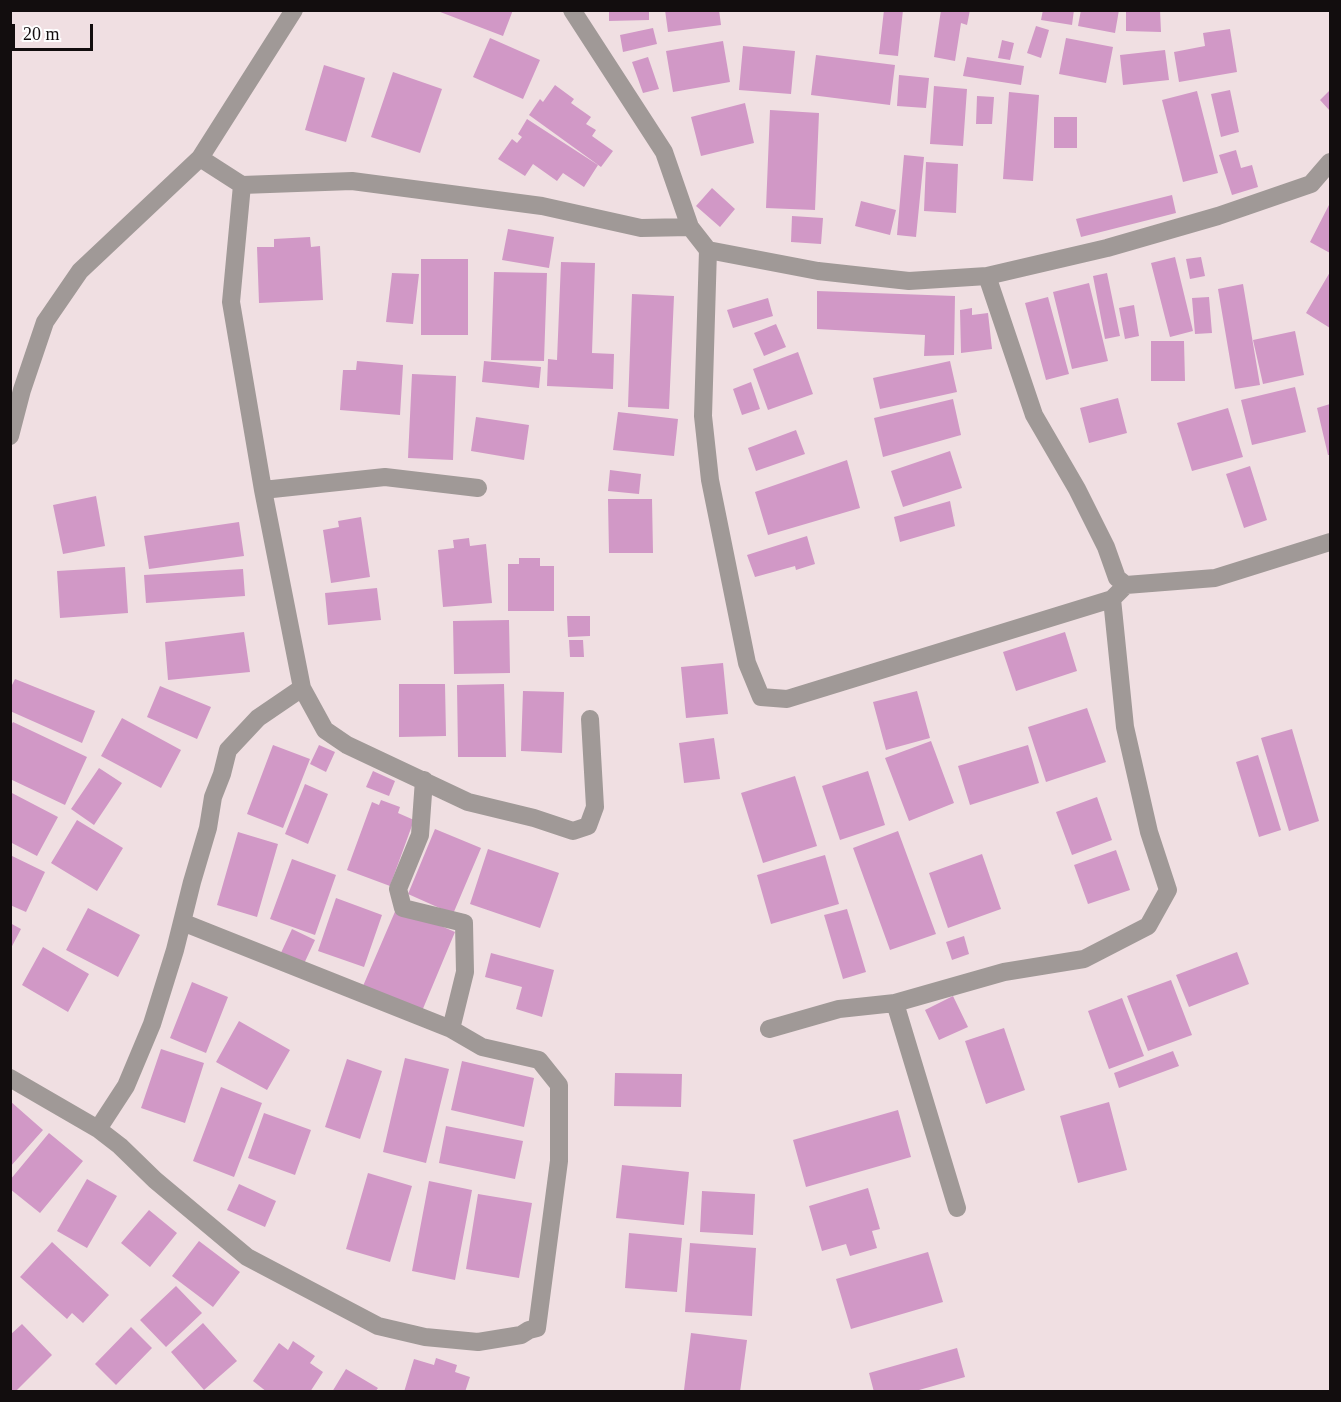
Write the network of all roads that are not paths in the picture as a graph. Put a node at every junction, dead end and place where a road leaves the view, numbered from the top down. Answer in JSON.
{"nodes":[{"id":1,"x":294,"y":10,"type":"edge"},
{"id":2,"x":572,"y":10,"type":"edge"},
{"id":3,"x":200,"y":158,"type":"junction"},
{"id":4,"x":1330,"y":162,"type":"edge"},
{"id":5,"x":1330,"y":180,"type":"edge"},
{"id":6,"x":1311,"y":184,"type":"junction"},
{"id":7,"x":242,"y":185,"type":"junction"},
{"id":8,"x":690,"y":227,"type":"junction"},
{"id":9,"x":708,"y":250,"type":"junction"},
{"id":10,"x":987,"y":276,"type":"junction"},
{"id":11,"x":10,"y":436,"type":"edge"},
{"id":12,"x":478,"y":488,"type":"dead end"},
{"id":13,"x":263,"y":490,"type":"junction"},
{"id":14,"x":1330,"y":542,"type":"edge"},
{"id":15,"x":1126,"y":585,"type":"junction"},
{"id":16,"x":1112,"y":599,"type":"junction"},
{"id":17,"x":302,"y":688,"type":"junction"},
{"id":18,"x":590,"y":719,"type":"dead end"},
{"id":19,"x":424,"y":780,"type":"junction"},
{"id":20,"x":182,"y":922,"type":"junction"},
{"id":21,"x":895,"y":1003,"type":"junction"},
{"id":22,"x":451,"y":1029,"type":"junction"},
{"id":23,"x":769,"y":1029,"type":"dead end"},
{"id":24,"x":10,"y":1078,"type":"edge"},
{"id":25,"x":98,"y":1129,"type":"junction"},
{"id":26,"x":957,"y":1208,"type":"dead end"}],
"edges":[{"from":1,"to":3,"type":"street"},
{"from":2,"to":8,"type":"street"},
{"from":3,"to":7,"type":"street"},
{"from":3,"to":11,"type":"street"},
{"from":4,"to":6,"type":"street"},
{"from":5,"to":6,"type":"street"},
{"from":6,"to":10,"type":"street"},
{"from":7,"to":8,"type":"street"},
{"from":7,"to":13,"type":"street"},
{"from":8,"to":9,"type":"street"},
{"from":9,"to":10,"type":"street"},
{"from":9,"to":16,"type":"street"},
{"from":10,"to":15,"type":"street"},
{"from":12,"to":13,"type":"street"},
{"from":13,"to":17,"type":"street"},
{"from":14,"to":15,"type":"street"},
{"from":15,"to":16,"type":"street"},
{"from":16,"to":21,"type":"street"},
{"from":17,"to":19,"type":"street"},
{"from":17,"to":20,"type":"street"},
{"from":18,"to":19,"type":"street"},
{"from":19,"to":22,"type":"street"},
{"from":20,"to":22,"type":"street"},
{"from":20,"to":25,"type":"street"},
{"from":21,"to":23,"type":"street"},
{"from":21,"to":26,"type":"street"},
{"from":22,"to":25,"type":"street"},
{"from":24,"to":25,"type":"street"}]}
